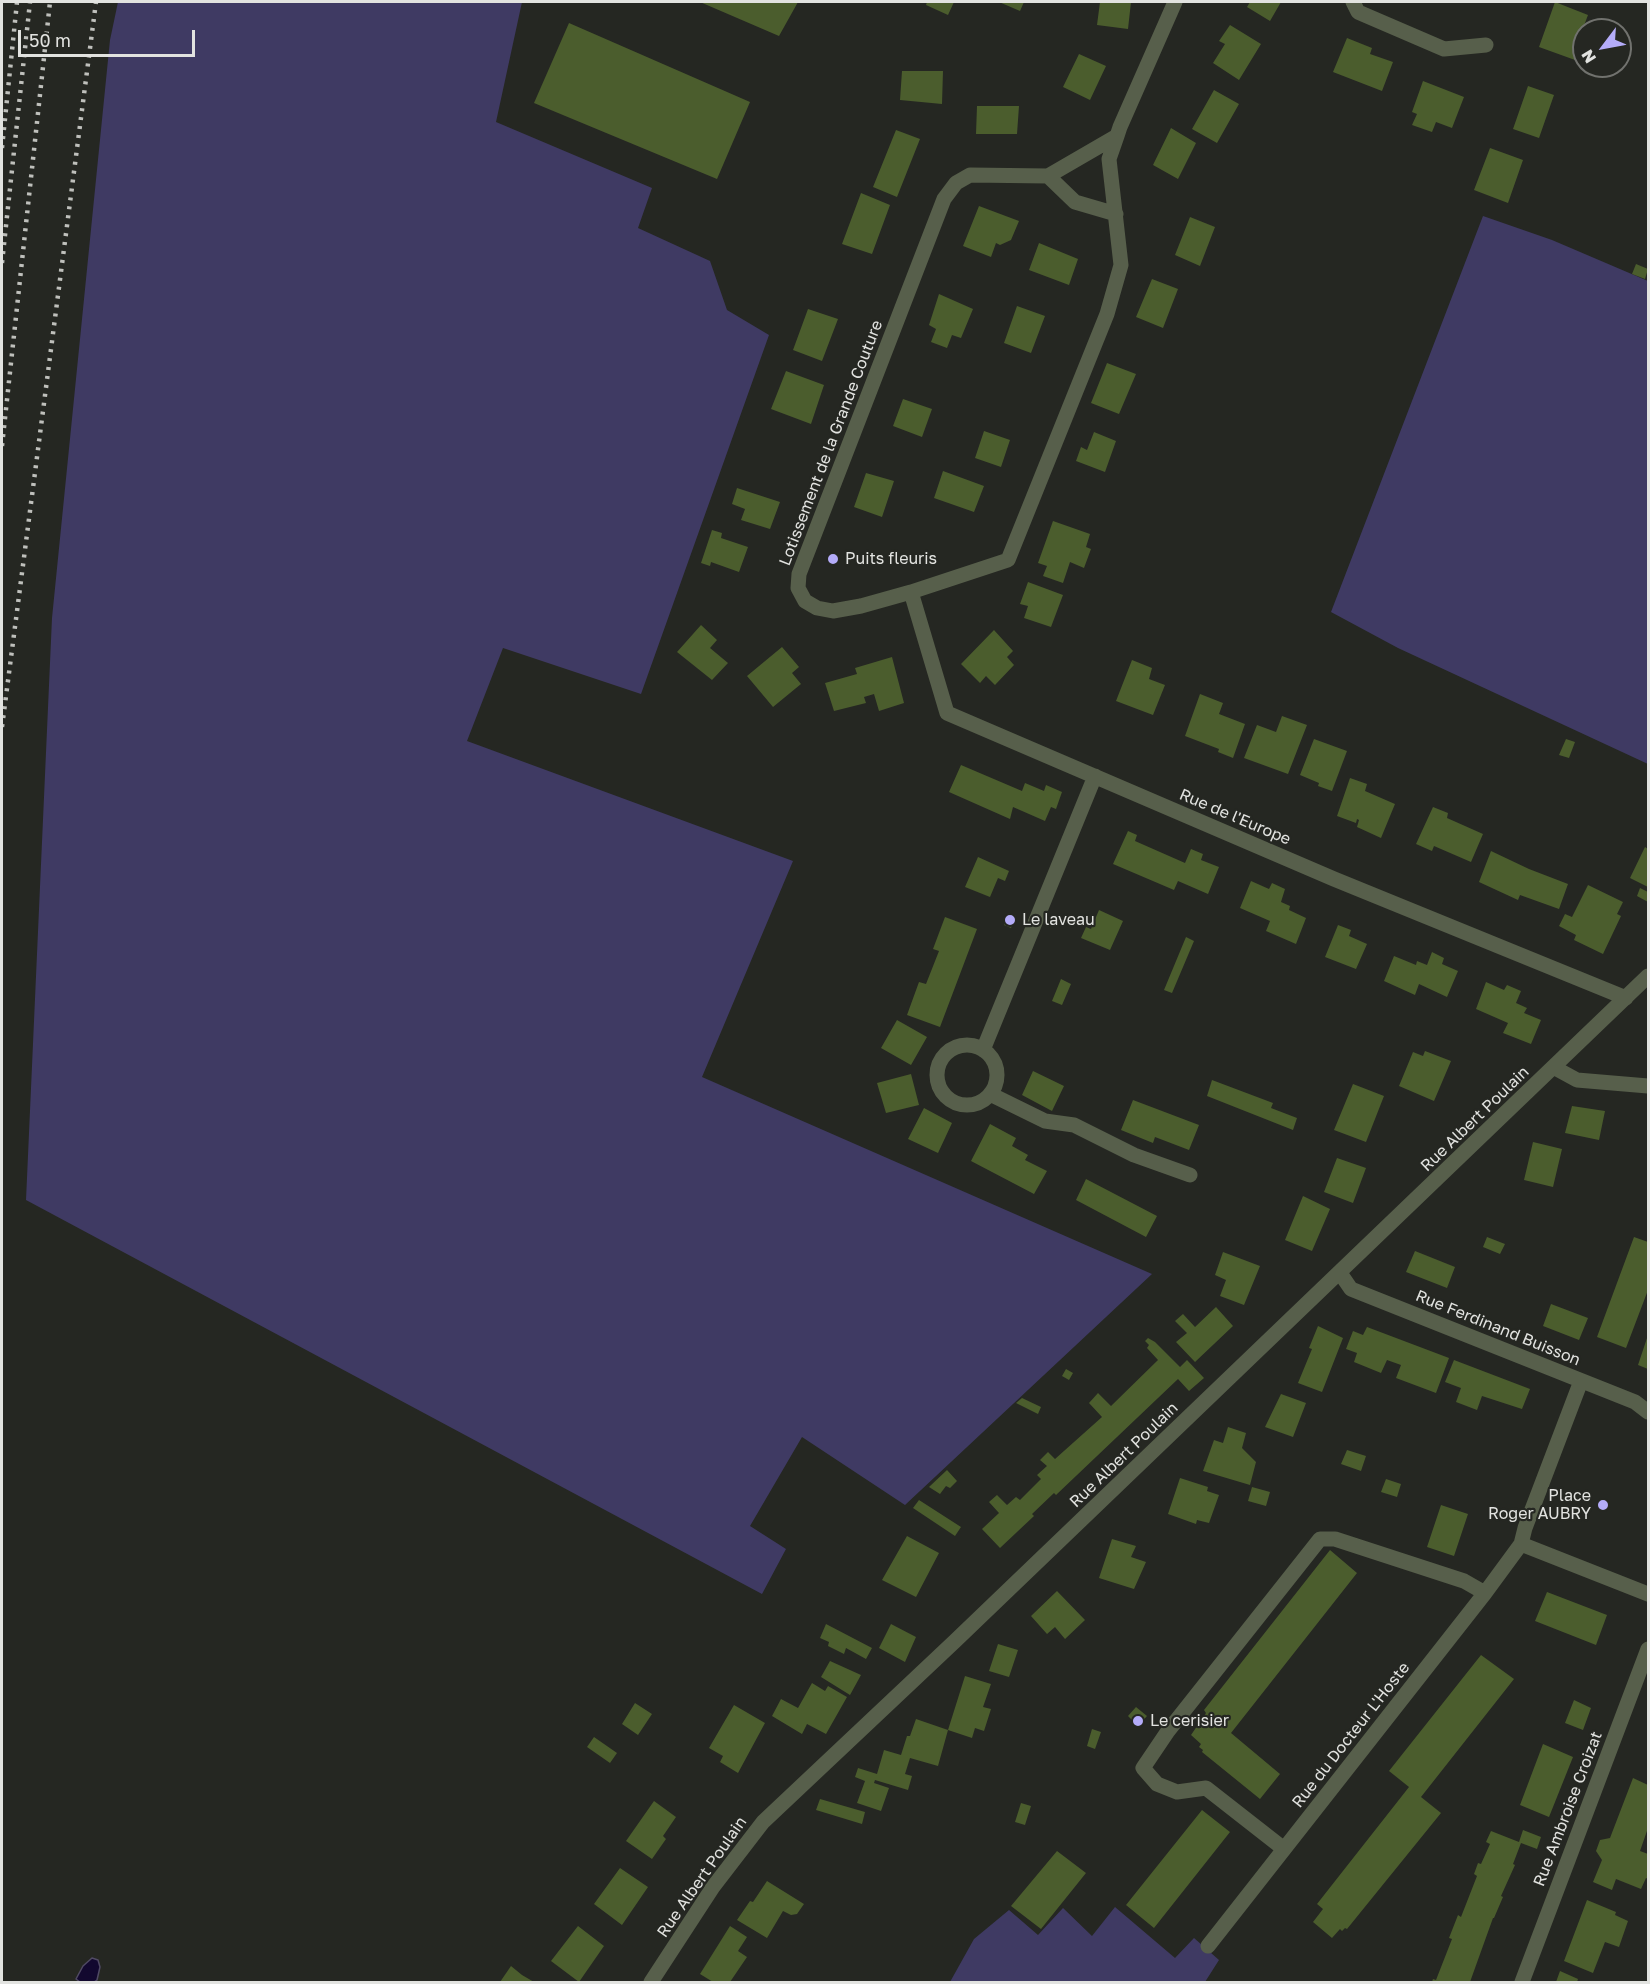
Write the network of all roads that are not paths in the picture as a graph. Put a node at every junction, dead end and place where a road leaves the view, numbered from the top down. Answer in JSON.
{"nodes":[{"id":1,"x":1175,"y":2,"type":"edge"},
{"id":2,"x":1353,"y":2,"type":"edge"},
{"id":3,"x":1486,"y":45,"type":"dead end"},
{"id":4,"x":1117,"y":136,"type":"junction"},
{"id":5,"x":1048,"y":176,"type":"junction"},
{"id":6,"x":1116,"y":214,"type":"junction"},
{"id":7,"x":911,"y":592,"type":"junction"},
{"id":8,"x":1095,"y":776,"type":"junction"},
{"id":9,"x":1648,"y":976,"type":"edge"},
{"id":10,"x":1626,"y":998,"type":"junction"},
{"id":11,"x":983,"y":1050,"type":"junction"},
{"id":12,"x":1555,"y":1068,"type":"junction"},
{"id":13,"x":1648,"y":1086,"type":"edge"},
{"id":14,"x":990,"y":1094,"type":"junction"},
{"id":15,"x":1190,"y":1175,"type":"dead end"},
{"id":16,"x":1340,"y":1273,"type":"junction"},
{"id":17,"x":1581,"y":1381,"type":"junction"},
{"id":18,"x":1648,"y":1412,"type":"edge"},
{"id":19,"x":1521,"y":1544,"type":"junction"},
{"id":20,"x":1485,"y":1593,"type":"junction"},
{"id":21,"x":1648,"y":1594,"type":"edge"},
{"id":22,"x":1648,"y":1649,"type":"edge"},
{"id":23,"x":1284,"y":1849,"type":"junction"},
{"id":24,"x":1208,"y":1946,"type":"dead end"},
{"id":25,"x":651,"y":1983,"type":"edge"},
{"id":26,"x":1522,"y":1983,"type":"edge"}],
"edges":[{"from":1,"to":4,"type":"street","name":"Lotissement de la Grande Couture"},
{"from":2,"to":3,"type":"street"},
{"from":4,"to":5,"type":"street"},
{"from":4,"to":6,"type":"street","name":"Lotissement de la Grande Couture"},
{"from":5,"to":6,"type":"street"},
{"from":5,"to":7,"type":"street","name":"Lotissement de la Grande Couture"},
{"from":6,"to":7,"type":"street","name":"Lotissement de la Grande Couture"},
{"from":7,"to":8,"type":"street","name":"Rue de l'Europe"},
{"from":8,"to":10,"type":"street","name":"Rue de l'Europe"},
{"from":8,"to":11,"type":"street"},
{"from":9,"to":10,"type":"street","name":"Rue Albert Poulain"},
{"from":10,"to":12,"type":"street","name":"Rue Albert Poulain"},
{"from":11,"to":14,"type":"street"},
{"from":11,"to":14,"type":"street"},
{"from":12,"to":13,"type":"street"},
{"from":12,"to":16,"type":"street","name":"Rue Albert Poulain"},
{"from":14,"to":15,"type":"street"},
{"from":16,"to":17,"type":"street","name":"Rue Ferdinand Buisson"},
{"from":16,"to":25,"type":"street","name":"Rue Albert Poulain"},
{"from":17,"to":18,"type":"street","name":"Rue Ferdinand Buisson"},
{"from":17,"to":19,"type":"street"},
{"from":19,"to":20,"type":"street","name":"Rue du Docteur L'Hoste"},
{"from":19,"to":21,"type":"street"},
{"from":20,"to":23,"type":"street","name":"Rue du Docteur L'Hoste"},
{"from":20,"to":23,"type":"street"},
{"from":22,"to":26,"type":"street","name":"Rue Ambroise Croizat"},
{"from":23,"to":24,"type":"street","name":"Rue du Docteur L'Hoste"}]}
